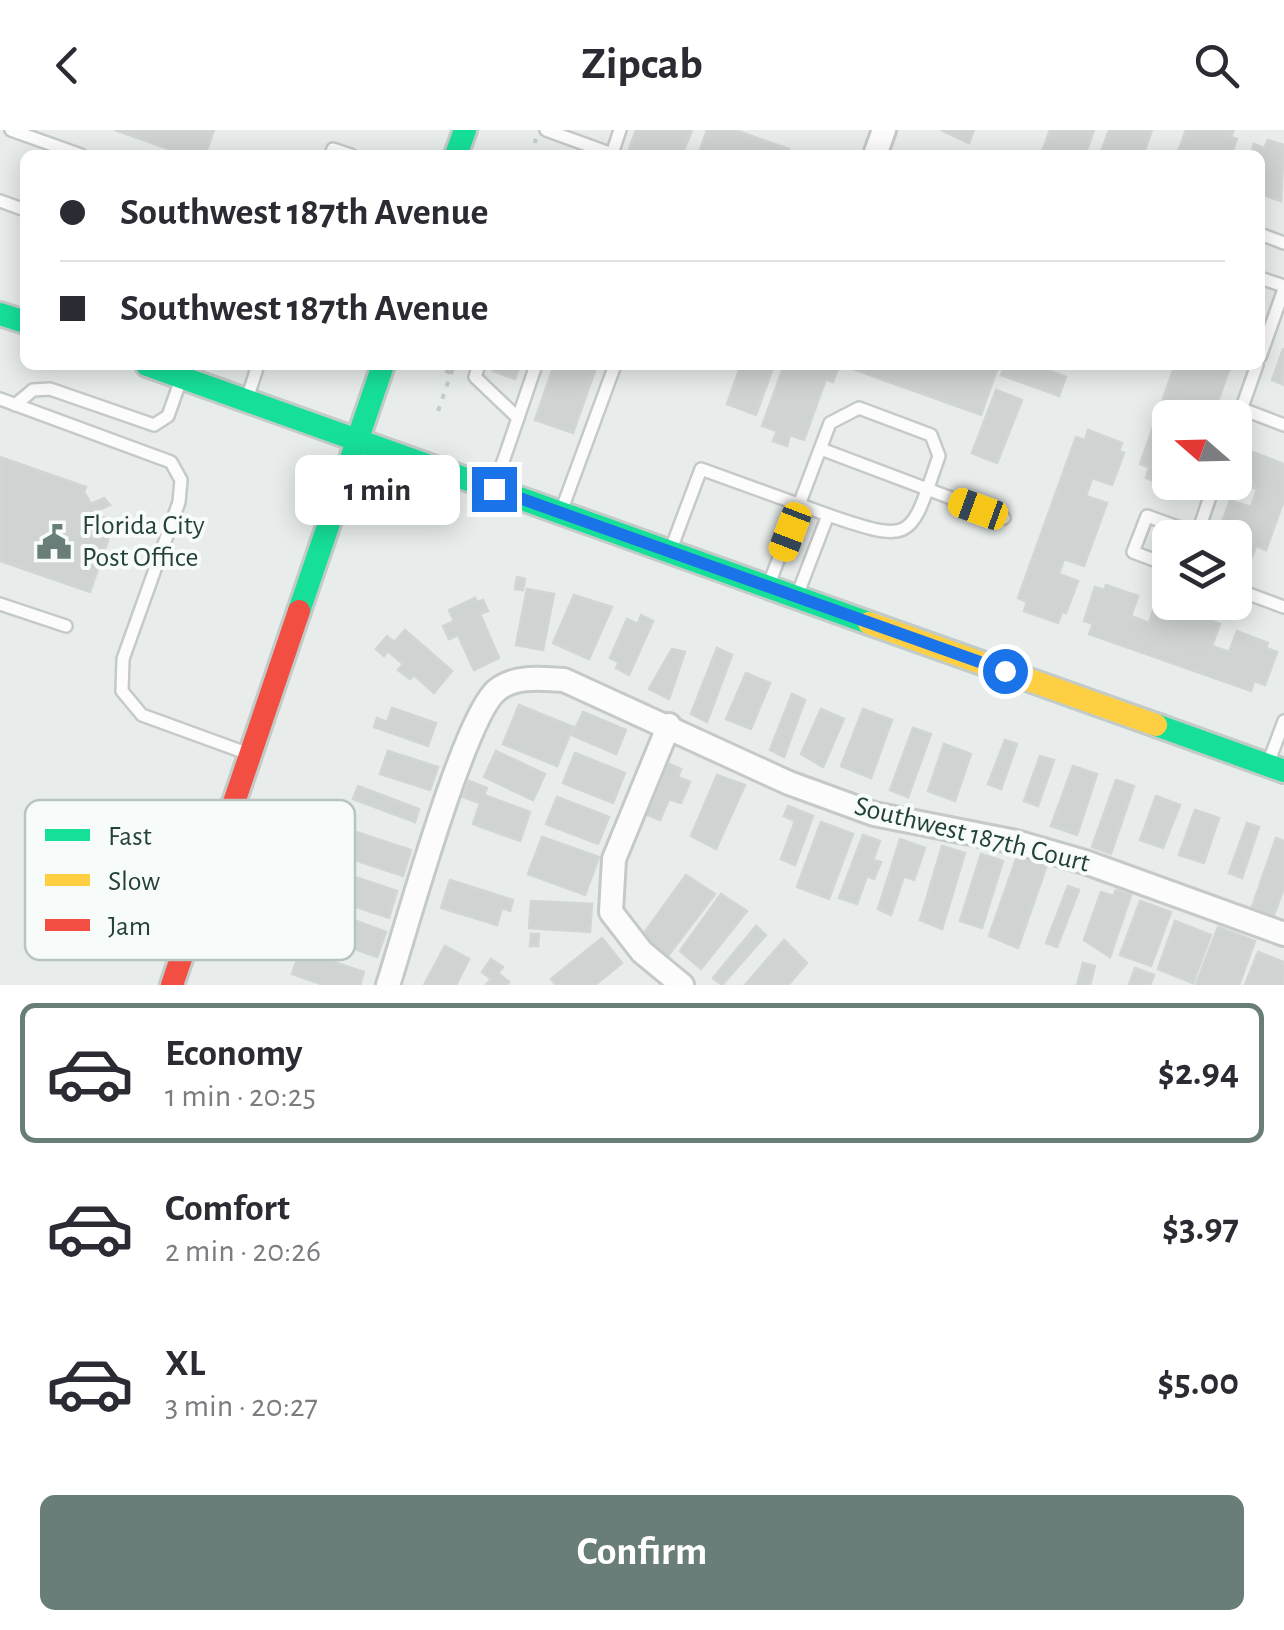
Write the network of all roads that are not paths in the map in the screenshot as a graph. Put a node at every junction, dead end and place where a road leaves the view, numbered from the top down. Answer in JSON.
{"nodes":[{"id":1,"x":11,"y":130,"type":"edge"},
{"id":2,"x":546,"y":130,"type":"edge"},
{"id":3,"x":67,"y":150,"type":"edge"},
{"id":4,"x":601,"y":150,"type":"edge"},
{"id":5,"x":1284,"y":288,"type":"edge"},
{"id":6,"x":1265,"y":343,"type":"edge"},
{"id":7,"x":160,"y":370,"type":"edge"},
{"id":8,"x":256,"y":370,"type":"edge"},
{"id":9,"x":382,"y":370,"type":"edge"},
{"id":10,"x":477,"y":370,"type":"edge"},
{"id":11,"x":534,"y":370,"type":"edge"},
{"id":12,"x":613,"y":370,"type":"edge"},
{"id":13,"x":1255,"y":370,"type":"edge"},
{"id":14,"x":182,"y":378,"type":"junction"},
{"id":15,"x":0,"y":399,"type":"edge"},
{"id":16,"x":246,"y":400,"type":"junction"},
{"id":17,"x":1245,"y":400,"type":"edge"},
{"id":18,"x":15,"y":404,"type":"junction"},
{"id":19,"x":1252,"y":413,"type":"edge"},
{"id":20,"x":518,"y":418,"type":"junction"},
{"id":21,"x":1284,"y":425,"type":"edge"},
{"id":22,"x":358,"y":441,"type":"junction"},
{"id":23,"x":821,"y":449,"type":"junction"},
{"id":24,"x":494,"y":489,"type":"junction"},
{"id":25,"x":927,"y":490,"type":"junction"},
{"id":26,"x":800,"y":504,"type":"junction"},
{"id":27,"x":560,"y":513,"type":"junction"},
{"id":28,"x":828,"y":515,"type":"junction"},
{"id":29,"x":1004,"y":518,"type":"dead end"},
{"id":30,"x":1157,"y":520,"type":"edge"},
{"id":31,"x":670,"y":552,"type":"junction"},
{"id":32,"x":1152,"y":559,"type":"edge"},
{"id":33,"x":768,"y":587,"type":"junction"},
{"id":34,"x":1252,"y":596,"type":"edge"},
{"id":35,"x":796,"y":597,"type":"junction"},
{"id":36,"x":0,"y":604,"type":"edge"},
{"id":37,"x":1284,"y":608,"type":"edge"},
{"id":38,"x":66,"y":626,"type":"dead end"},
{"id":39,"x":1284,"y":721,"type":"edge"},
{"id":40,"x":668,"y":725,"type":"junction"},
{"id":41,"x":253,"y":755,"type":"junction"},
{"id":42,"x":1276,"y":768,"type":"edge"},
{"id":43,"x":237,"y":800,"type":"edge"},
{"id":44,"x":1284,"y":934,"type":"edge"},
{"id":45,"x":181,"y":960,"type":"edge"},
{"id":46,"x":172,"y":985,"type":"edge"},
{"id":47,"x":388,"y":985,"type":"edge"},
{"id":48,"x":682,"y":985,"type":"edge"}],
"edges":[{"from":1,"to":3,"type":"lane"},
{"from":2,"to":4,"type":"lane"},
{"from":5,"to":6,"type":"lane"},
{"from":7,"to":14,"type":"street"},
{"from":8,"to":16,"type":"lane"},
{"from":9,"to":22,"type":"street"},
{"from":10,"to":20,"type":"lane"},
{"from":11,"to":20,"type":"lane"},
{"from":12,"to":27,"type":"lane"},
{"from":13,"to":17,"type":"lane"},
{"from":14,"to":16,"type":"street"},
{"from":14,"to":18,"type":"lane"},
{"from":15,"to":18,"type":"lane"},
{"from":16,"to":22,"type":"street"},
{"from":18,"to":41,"type":"lane"},
{"from":19,"to":21,"type":"lane"},
{"from":20,"to":24,"type":"lane"},
{"from":22,"to":24,"type":"street"},
{"from":22,"to":41,"type":"street"},
{"from":23,"to":25,"type":"lane"},
{"from":23,"to":25,"type":"lane"},
{"from":23,"to":26,"type":"lane"},
{"from":24,"to":27,"type":"street"},
{"from":25,"to":28,"type":"lane"},
{"from":25,"to":29,"type":"lane"},
{"from":26,"to":28,"type":"lane"},
{"from":26,"to":31,"type":"lane"},
{"from":26,"to":33,"type":"lane"},
{"from":27,"to":31,"type":"street"},
{"from":28,"to":35,"type":"lane"},
{"from":30,"to":32,"type":"lane"},
{"from":31,"to":33,"type":"street"},
{"from":33,"to":35,"type":"street"},
{"from":34,"to":37,"type":"lane"},
{"from":35,"to":42,"type":"street"},
{"from":36,"to":38,"type":"lane"},
{"from":39,"to":42,"type":"lane"},
{"from":40,"to":44,"type":"street","name":"Southwest 187th Court"},
{"from":40,"to":47,"type":"street","name":"Southwest 187th Court"},
{"from":40,"to":48,"type":"street"},
{"from":41,"to":43,"type":"street"},
{"from":45,"to":46,"type":"street"}]}
